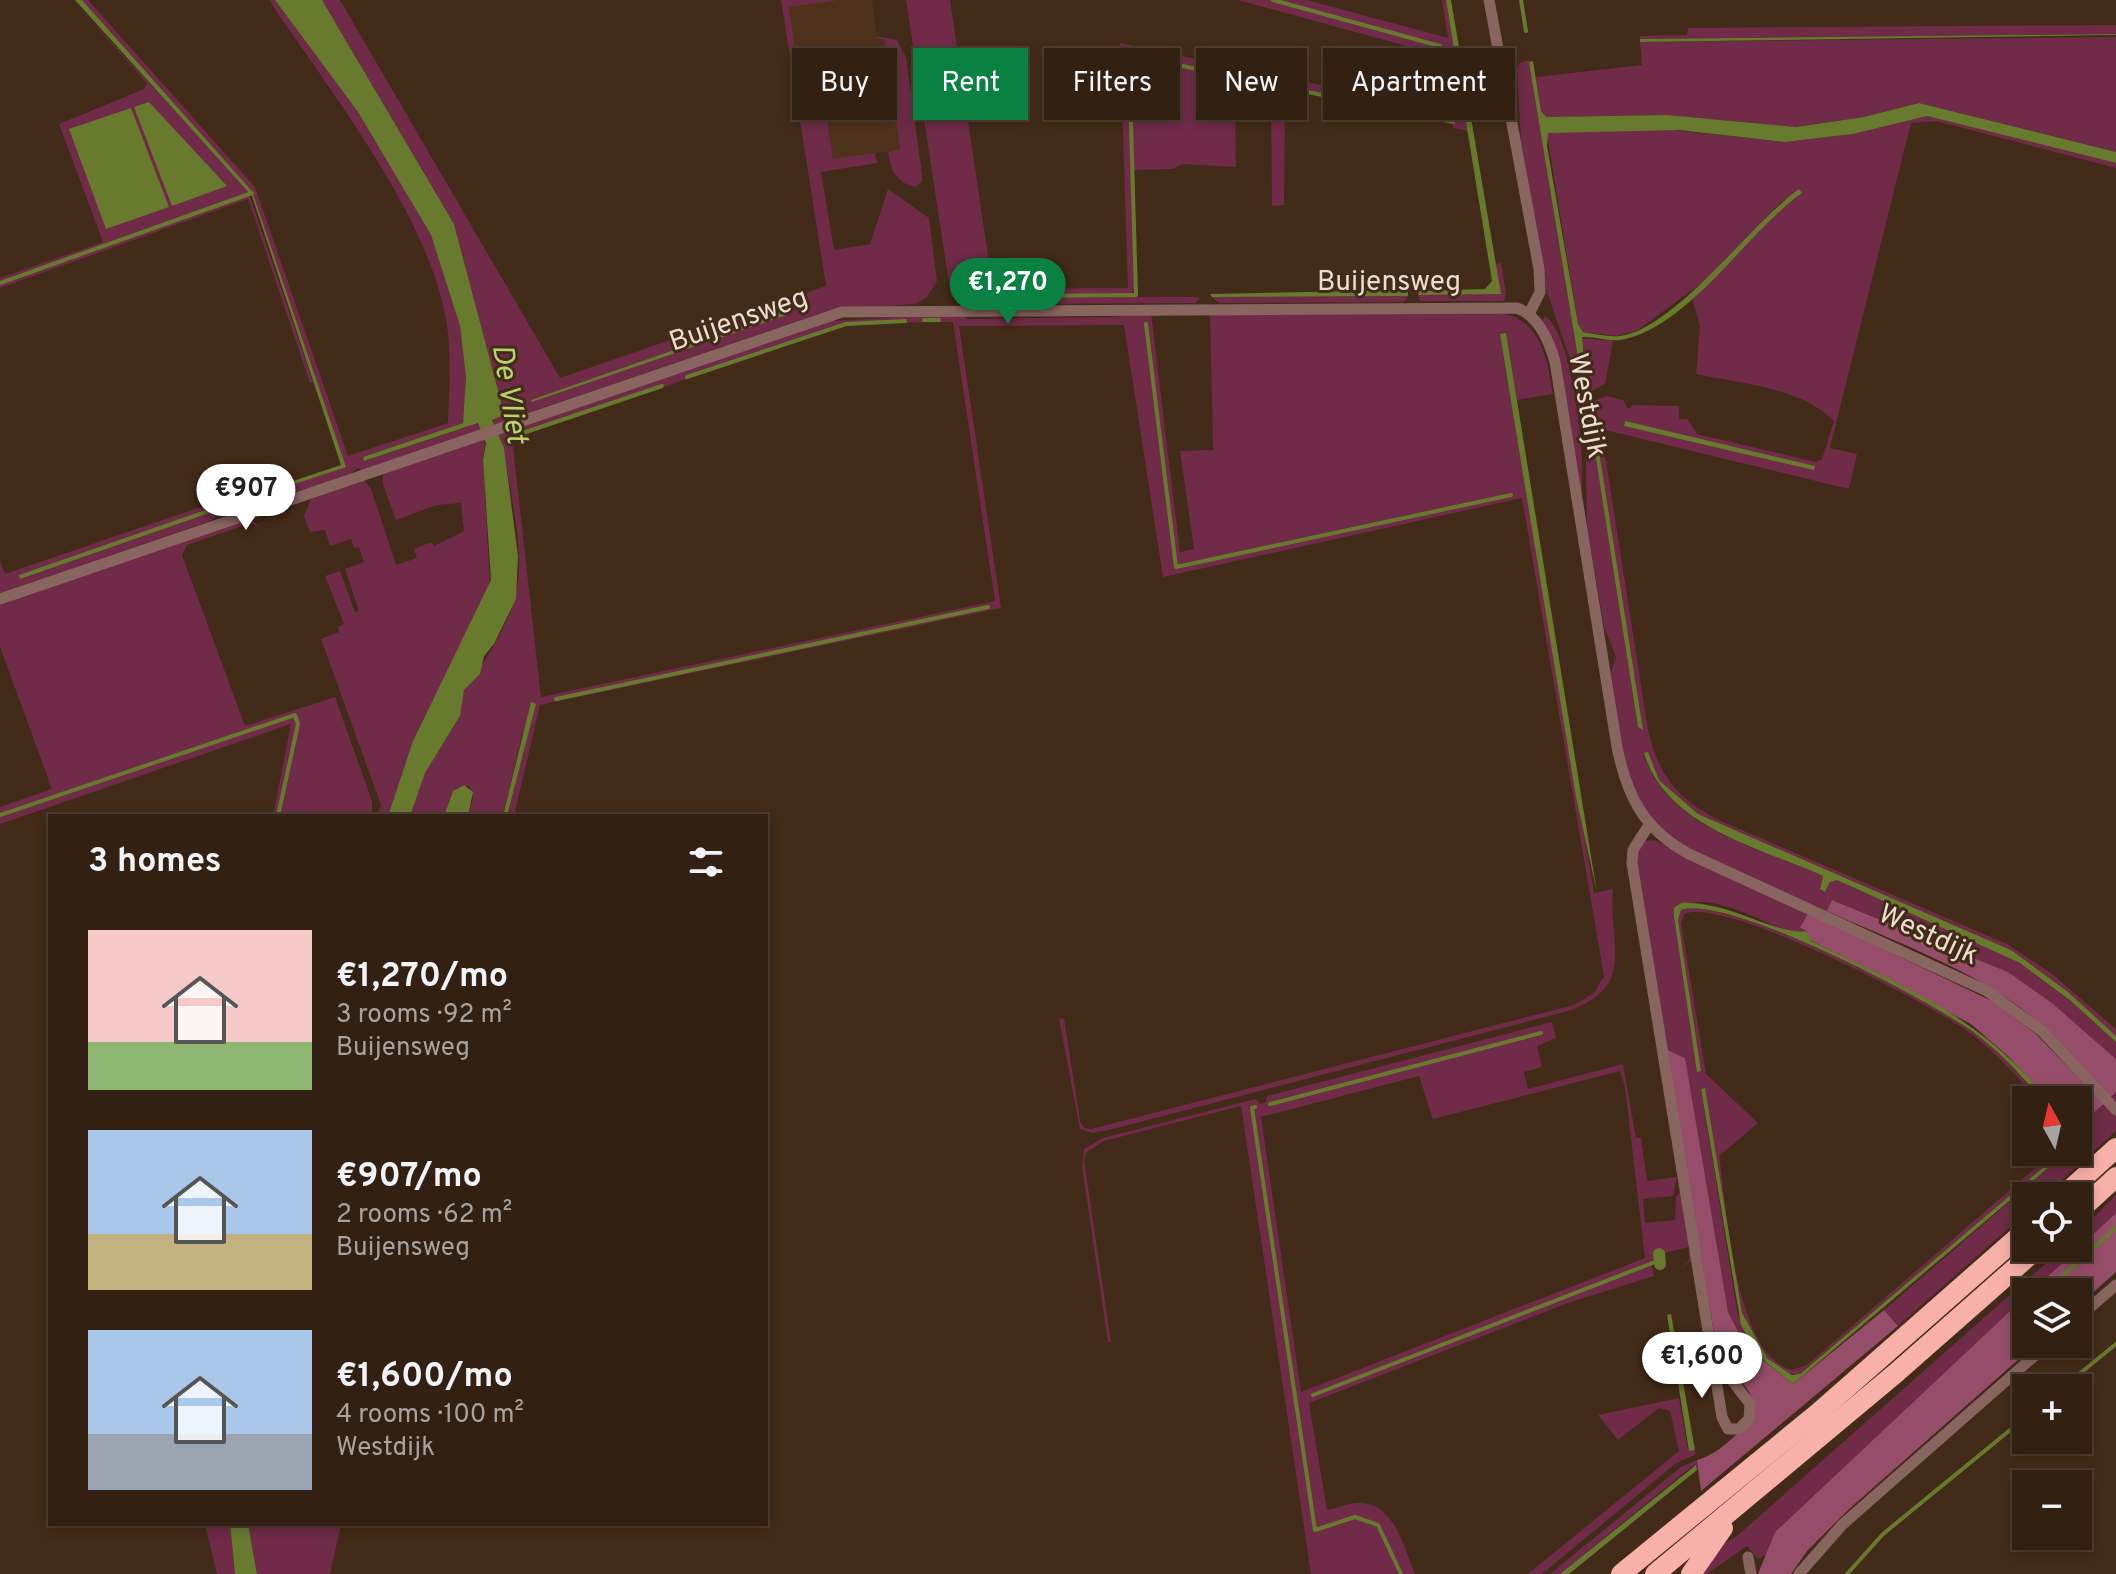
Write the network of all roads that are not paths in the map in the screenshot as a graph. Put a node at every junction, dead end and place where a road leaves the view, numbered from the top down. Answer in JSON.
{"nodes":[{"id":1,"x":1489,"y":0,"type":"edge"},
{"id":2,"x":1529,"y":314,"type":"junction"},
{"id":3,"x":0,"y":599,"type":"edge"},
{"id":4,"x":1649,"y":825,"type":"junction"},
{"id":5,"x":2116,"y":1110,"type":"edge"},
{"id":6,"x":2116,"y":1148,"type":"edge"},
{"id":7,"x":2116,"y":1177,"type":"edge"},
{"id":8,"x":2078,"y":1182,"type":"edge"},
{"id":9,"x":2092,"y":1199,"type":"edge"},
{"id":10,"x":2012,"y":1242,"type":"edge"},
{"id":11,"x":2022,"y":1262,"type":"edge"},
{"id":12,"x":2116,"y":1285,"type":"edge"},
{"id":13,"x":2092,"y":1306,"type":"edge"},
{"id":14,"x":1712,"y":1354,"type":"junction"},
{"id":15,"x":2032,"y":1358,"type":"edge"},
{"id":16,"x":1742,"y":1503,"type":"junction"},
{"id":17,"x":1748,"y":1557,"type":"dead end"},
{"id":18,"x":1621,"y":1574,"type":"edge"},
{"id":19,"x":1655,"y":1574,"type":"edge"},
{"id":20,"x":1691,"y":1574,"type":"edge"},
{"id":21,"x":1751,"y":1574,"type":"edge"},
{"id":22,"x":1799,"y":1574,"type":"edge"}],
"edges":[{"from":1,"to":2,"type":"street"},
{"from":2,"to":3,"type":"street","name":"Buijensweg"},
{"from":2,"to":4,"type":"street","name":"Westdijk"},
{"from":4,"to":5,"type":"street","name":"Westdijk"},
{"from":4,"to":14,"type":"street"},
{"from":6,"to":8,"type":"highway"},
{"from":7,"to":9,"type":"highway"},
{"from":10,"to":18,"type":"highway"},
{"from":11,"to":16,"type":"highway"},
{"from":12,"to":13,"type":"street"},
{"from":14,"to":14,"type":"street"},
{"from":15,"to":22,"type":"street"},
{"from":16,"to":19,"type":"highway"},
{"from":16,"to":20,"type":"highway"},
{"from":17,"to":21,"type":"street"}]}
